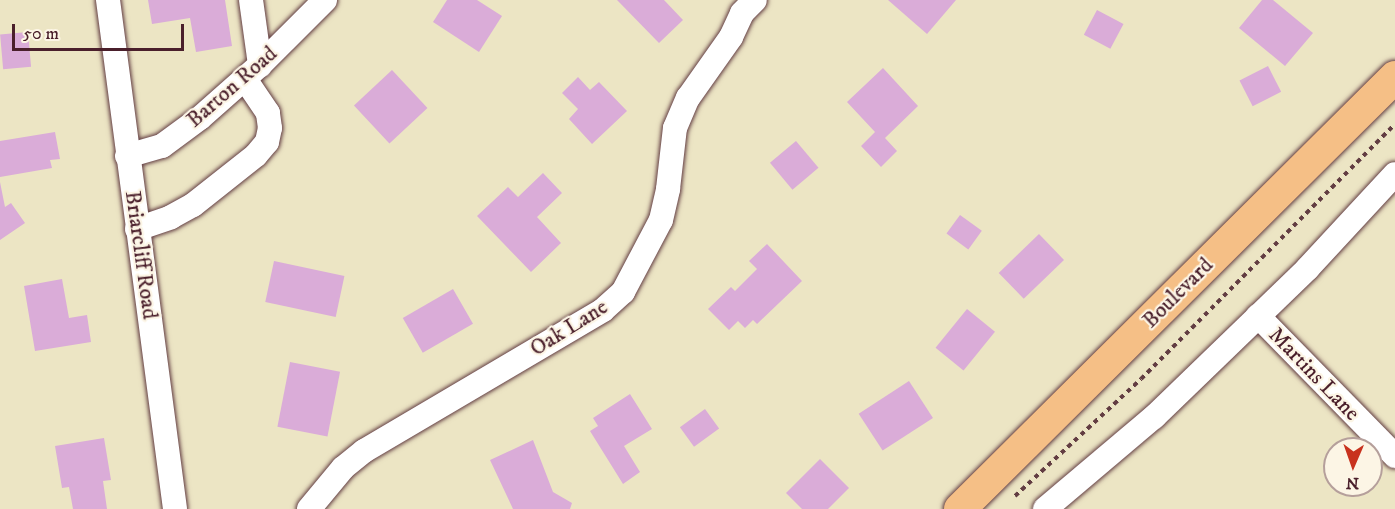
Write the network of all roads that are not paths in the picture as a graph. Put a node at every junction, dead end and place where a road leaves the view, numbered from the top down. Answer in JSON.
{"nodes":[{"id":1,"x":108,"y":0,"type":"edge"},
{"id":2,"x":251,"y":0,"type":"edge"},
{"id":3,"x":326,"y":0,"type":"edge"},
{"id":4,"x":755,"y":0,"type":"edge"},
{"id":5,"x":253,"y":72,"type":"junction"},
{"id":6,"x":1395,"y":77,"type":"edge"},
{"id":7,"x":128,"y":156,"type":"junction"},
{"id":8,"x":1395,"y":174,"type":"edge"},
{"id":9,"x":137,"y":230,"type":"junction"},
{"id":10,"x":1258,"y":316,"type":"junction"},
{"id":11,"x":1395,"y":456,"type":"edge"},
{"id":12,"x":175,"y":509,"type":"edge"},
{"id":13,"x":309,"y":509,"type":"edge"},
{"id":14,"x":960,"y":509,"type":"edge"},
{"id":15,"x":1045,"y":509,"type":"edge"}],
"edges":[{"from":1,"to":7,"type":"street","name":"Briarcliff Road"},
{"from":2,"to":5,"type":"street"},
{"from":3,"to":5,"type":"street","name":"Barton Road"},
{"from":4,"to":13,"type":"street","name":"Oak Lane"},
{"from":5,"to":7,"type":"street","name":"Barton Road"},
{"from":5,"to":9,"type":"street"},
{"from":6,"to":14,"type":"main road","name":"Boulevard"},
{"from":7,"to":9,"type":"street","name":"Briarcliff Road"},
{"from":8,"to":10,"type":"street"},
{"from":9,"to":12,"type":"street","name":"Briarcliff Road"},
{"from":10,"to":11,"type":"street","name":"Martins Lane"},
{"from":10,"to":15,"type":"street"}]}
